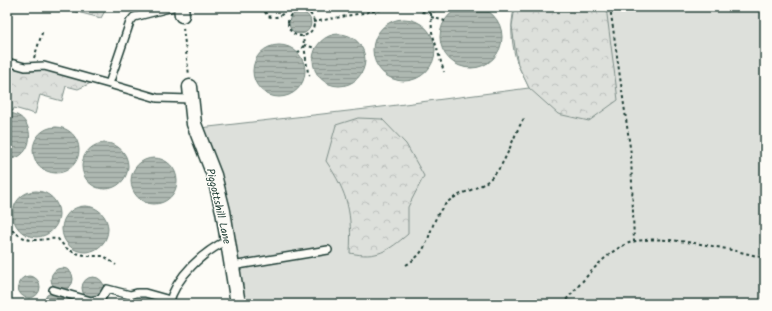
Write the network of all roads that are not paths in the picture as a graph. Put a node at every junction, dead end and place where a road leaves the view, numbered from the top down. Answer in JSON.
{"nodes":[{"id":1,"x":178,"y":10,"type":"edge"},
{"id":2,"x":7,"y":62,"type":"edge"},
{"id":3,"x":109,"y":84,"type":"junction"},
{"id":4,"x":191,"y":93,"type":"joint"},
{"id":5,"x":228,"y":240,"type":"junction"},
{"id":6,"x":328,"y":250,"type":"dead end"},
{"id":7,"x":232,"y":266,"type":"junction"},
{"id":8,"x":52,"y":290,"type":"dead end"},
{"id":9,"x":169,"y":302,"type":"edge"},
{"id":10,"x":238,"y":304,"type":"edge"}],
"edges":[{"from":1,"to":3,"type":"lane"},
{"from":2,"to":3,"type":"lane"},
{"from":3,"to":4,"type":"lane"},
{"from":4,"to":5,"type":"street","name":"Piggottshill Lane"},
{"from":5,"to":7,"type":"street","name":"Piggottshill Lane"},
{"from":5,"to":9,"type":"lane"},
{"from":6,"to":7,"type":"lane"},
{"from":7,"to":10,"type":"street","name":"Piggottshill Lane"},
{"from":8,"to":9,"type":"lane"}]}
